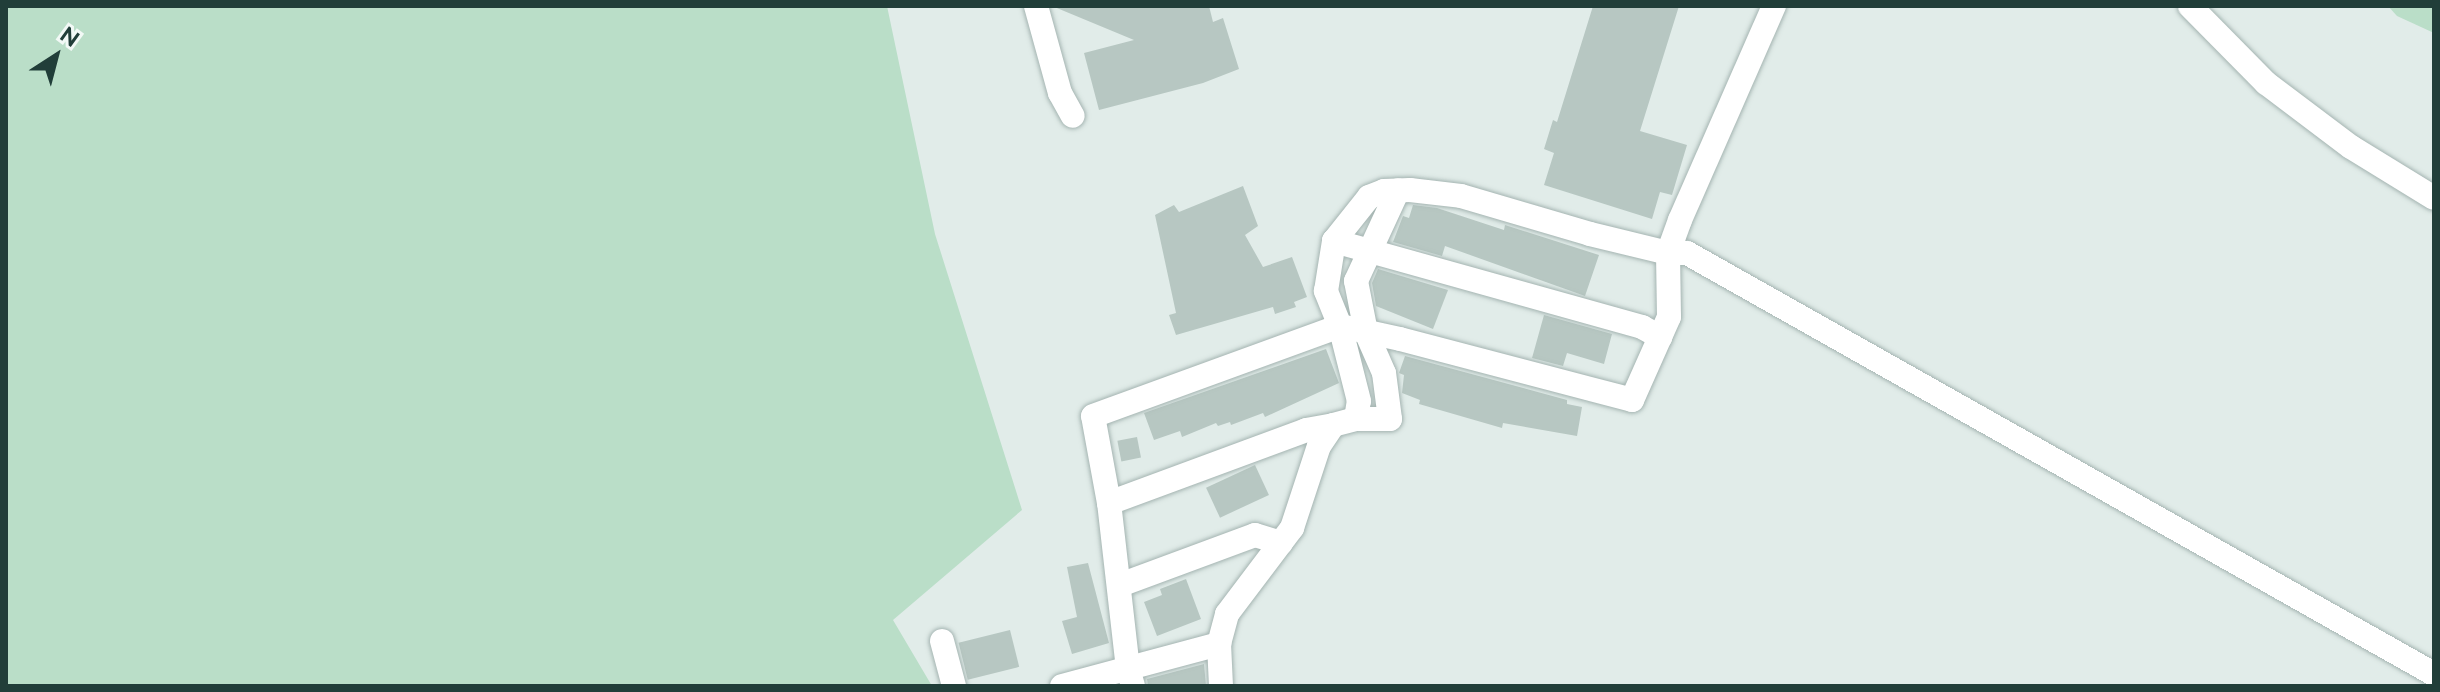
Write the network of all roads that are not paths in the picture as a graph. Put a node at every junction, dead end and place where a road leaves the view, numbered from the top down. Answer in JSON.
{"nodes":[{"id":1,"x":1036,"y":6,"type":"edge"},
{"id":2,"x":1774,"y":6,"type":"edge"},
{"id":3,"x":2190,"y":6,"type":"edge"},
{"id":4,"x":1073,"y":116,"type":"dead end"},
{"id":5,"x":1398,"y":190,"type":"junction"},
{"id":6,"x":2434,"y":198,"type":"edge"},
{"id":7,"x":1334,"y":241,"type":"junction"},
{"id":8,"x":1367,"y":252,"type":"junction"},
{"id":9,"x":1668,"y":253,"type":"junction"},
{"id":10,"x":1340,"y":326,"type":"junction"},
{"id":11,"x":1366,"y":332,"type":"junction"},
{"id":12,"x":1660,"y":337,"type":"junction"},
{"id":13,"x":1344,"y":422,"type":"junction"},
{"id":14,"x":1109,"y":503,"type":"junction"},
{"id":15,"x":1281,"y":543,"type":"junction"},
{"id":16,"x":1120,"y":585,"type":"junction"},
{"id":17,"x":942,"y":641,"type":"dead end"},
{"id":18,"x":1219,"y":644,"type":"junction"},
{"id":19,"x":2434,"y":674,"type":"edge"},
{"id":20,"x":1130,"y":678,"type":"edge"},
{"id":21,"x":954,"y":686,"type":"edge"},
{"id":22,"x":1062,"y":686,"type":"edge"},
{"id":23,"x":1221,"y":686,"type":"edge"}],
"edges":[{"from":1,"to":4,"type":"street"},
{"from":2,"to":9,"type":"street"},
{"from":3,"to":6,"type":"street"},
{"from":5,"to":7,"type":"street"},
{"from":5,"to":8,"type":"street"},
{"from":5,"to":9,"type":"street"},
{"from":7,"to":8,"type":"street"},
{"from":7,"to":10,"type":"street"},
{"from":8,"to":11,"type":"street"},
{"from":8,"to":12,"type":"street"},
{"from":9,"to":12,"type":"street"},
{"from":9,"to":19,"type":"street"},
{"from":10,"to":11,"type":"street"},
{"from":10,"to":13,"type":"street"},
{"from":10,"to":14,"type":"street"},
{"from":11,"to":12,"type":"street"},
{"from":11,"to":13,"type":"street"},
{"from":13,"to":14,"type":"street"},
{"from":13,"to":15,"type":"street"},
{"from":14,"to":16,"type":"street"},
{"from":15,"to":16,"type":"street"},
{"from":15,"to":18,"type":"street"},
{"from":16,"to":20,"type":"street"},
{"from":17,"to":21,"type":"street"},
{"from":18,"to":20,"type":"street"},
{"from":18,"to":23,"type":"street"},
{"from":20,"to":22,"type":"street"}]}
